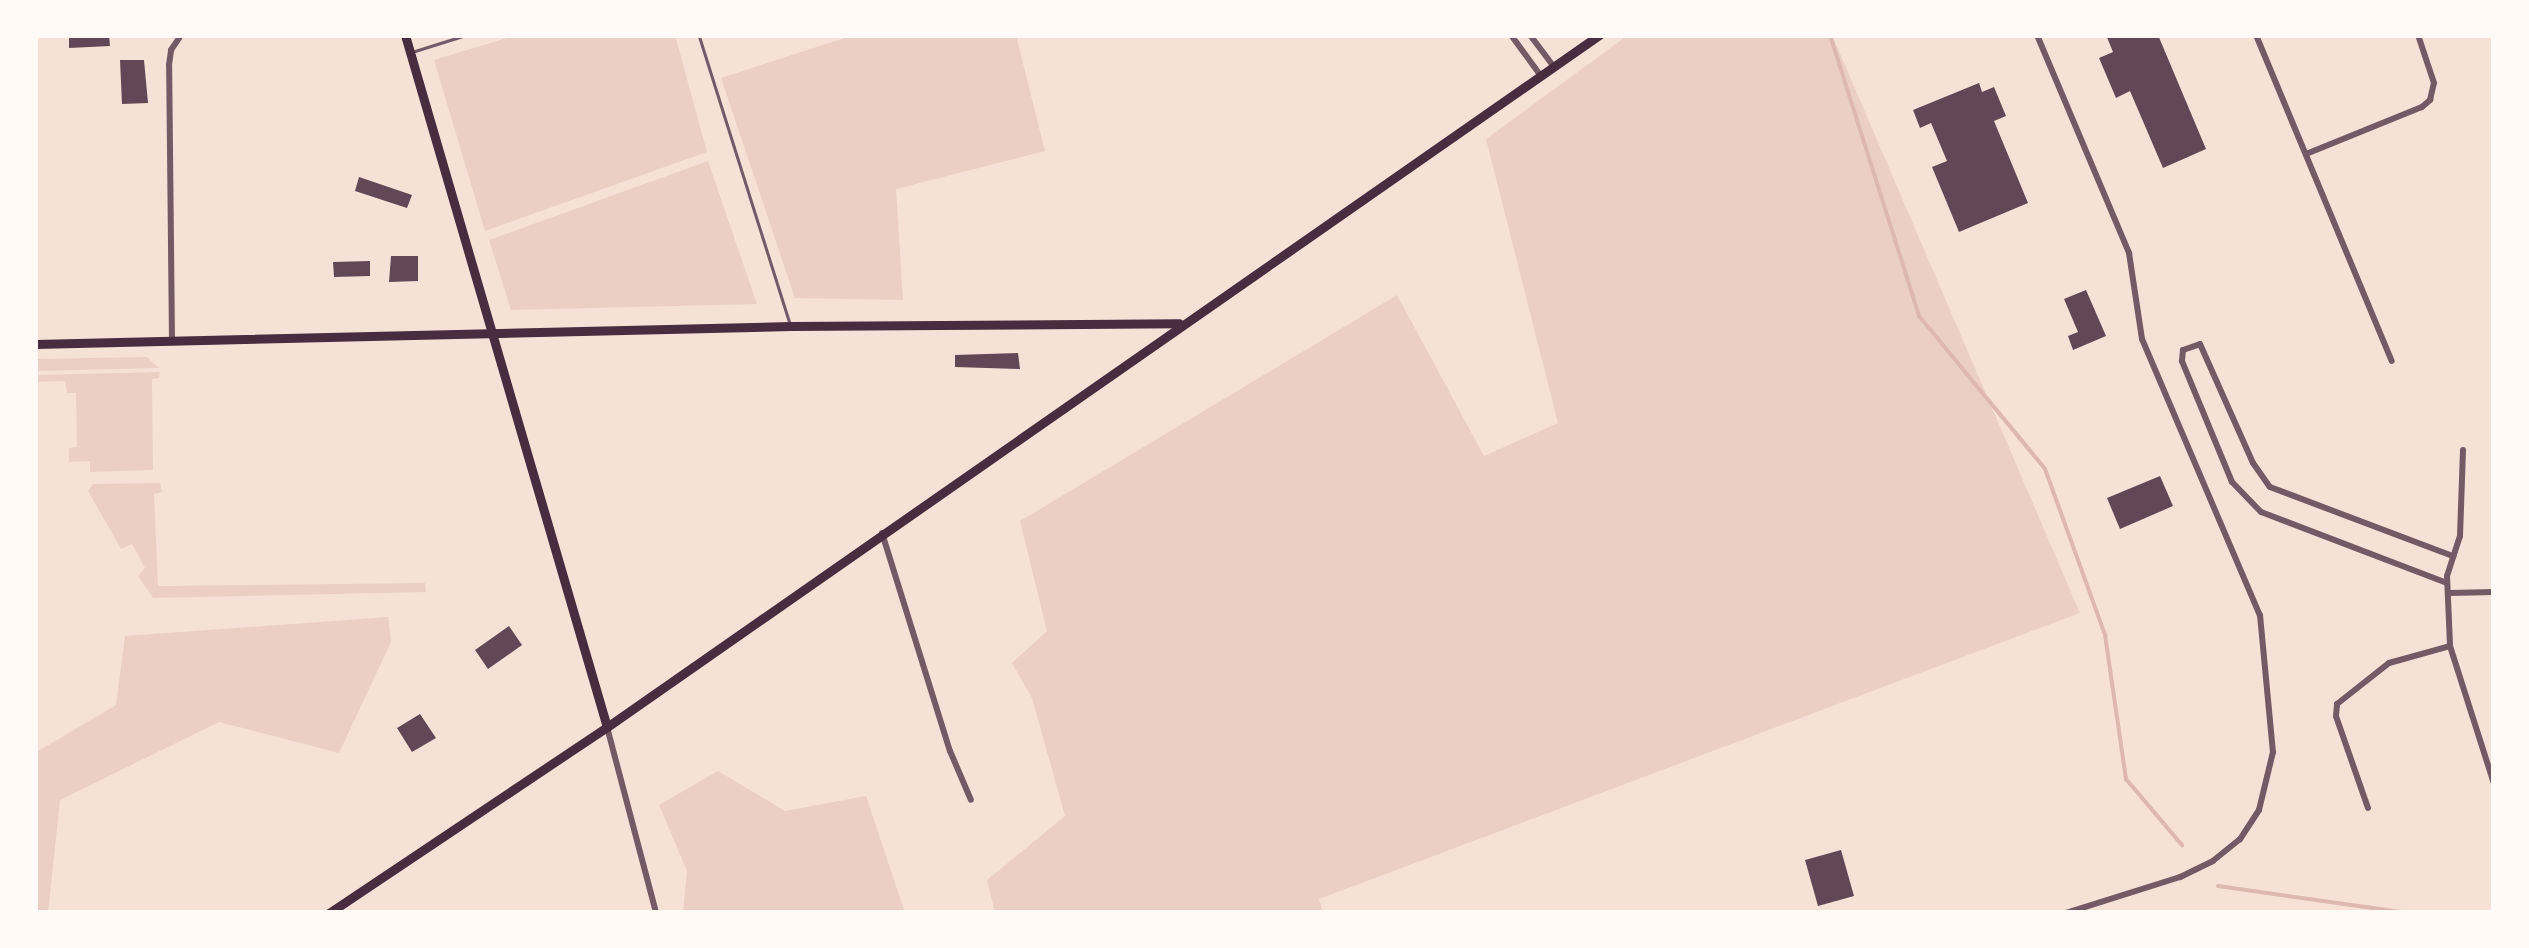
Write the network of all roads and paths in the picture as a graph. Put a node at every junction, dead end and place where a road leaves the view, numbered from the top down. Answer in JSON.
{"nodes":[{"id":1,"x":181,"y":35,"type":"edge"},
{"id":2,"x":404,"y":35,"type":"edge"},
{"id":3,"x":466,"y":35,"type":"edge"},
{"id":4,"x":699,"y":35,"type":"edge"},
{"id":5,"x":1511,"y":35,"type":"edge"},
{"id":6,"x":1530,"y":35,"type":"edge"},
{"id":7,"x":1598,"y":35,"type":"edge"},
{"id":8,"x":2037,"y":35,"type":"edge"},
{"id":9,"x":2256,"y":35,"type":"edge"},
{"id":10,"x":2418,"y":35,"type":"edge"},
{"id":11,"x":410,"y":53,"type":"junction"},
{"id":12,"x":1554,"y":66,"type":"junction"},
{"id":13,"x":1541,"y":76,"type":"junction"},
{"id":14,"x":2306,"y":154,"type":"junction"},
{"id":15,"x":1182,"y":323,"type":"junction"},
{"id":16,"x":791,"y":326,"type":"junction"},
{"id":17,"x":492,"y":332,"type":"junction"},
{"id":18,"x":172,"y":341,"type":"junction"},
{"id":19,"x":35,"y":344,"type":"edge"},
{"id":20,"x":2392,"y":361,"type":"dead end"},
{"id":21,"x":2463,"y":450,"type":"dead end"},
{"id":22,"x":882,"y":532,"type":"junction"},
{"id":23,"x":2453,"y":556,"type":"junction"},
{"id":24,"x":2447,"y":583,"type":"junction"},
{"id":25,"x":2494,"y":592,"type":"edge"},
{"id":26,"x":2449,"y":593,"type":"junction"},
{"id":27,"x":2450,"y":646,"type":"junction"},
{"id":28,"x":606,"y":728,"type":"junction"},
{"id":29,"x":2494,"y":784,"type":"edge"},
{"id":30,"x":972,"y":800,"type":"dead end"},
{"id":31,"x":2368,"y":808,"type":"dead end"},
{"id":32,"x":329,"y":913,"type":"edge"},
{"id":33,"x":656,"y":913,"type":"edge"},
{"id":34,"x":2066,"y":913,"type":"edge"}],
"edges":[{"from":1,"to":18,"type":"street"},
{"from":2,"to":11,"type":"main road"},
{"from":3,"to":11,"type":"lane"},
{"from":4,"to":16,"type":"lane"},
{"from":5,"to":13,"type":"street"},
{"from":6,"to":12,"type":"street"},
{"from":7,"to":12,"type":"main road"},
{"from":8,"to":34,"type":"street"},
{"from":9,"to":14,"type":"street"},
{"from":10,"to":14,"type":"street"},
{"from":11,"to":17,"type":"main road"},
{"from":12,"to":13,"type":"main road"},
{"from":13,"to":15,"type":"main road"},
{"from":14,"to":20,"type":"street"},
{"from":15,"to":16,"type":"main road"},
{"from":15,"to":22,"type":"main road"},
{"from":16,"to":17,"type":"main road"},
{"from":17,"to":18,"type":"main road"},
{"from":17,"to":28,"type":"main road"},
{"from":18,"to":19,"type":"main road"},
{"from":21,"to":23,"type":"street"},
{"from":22,"to":28,"type":"main road"},
{"from":22,"to":30,"type":"street"},
{"from":23,"to":24,"type":"street"},
{"from":23,"to":24,"type":"street"},
{"from":24,"to":26,"type":"street"},
{"from":25,"to":26,"type":"street"},
{"from":26,"to":27,"type":"street"},
{"from":27,"to":29,"type":"street"},
{"from":27,"to":31,"type":"street"},
{"from":28,"to":32,"type":"main road"},
{"from":28,"to":33,"type":"street"}]}
